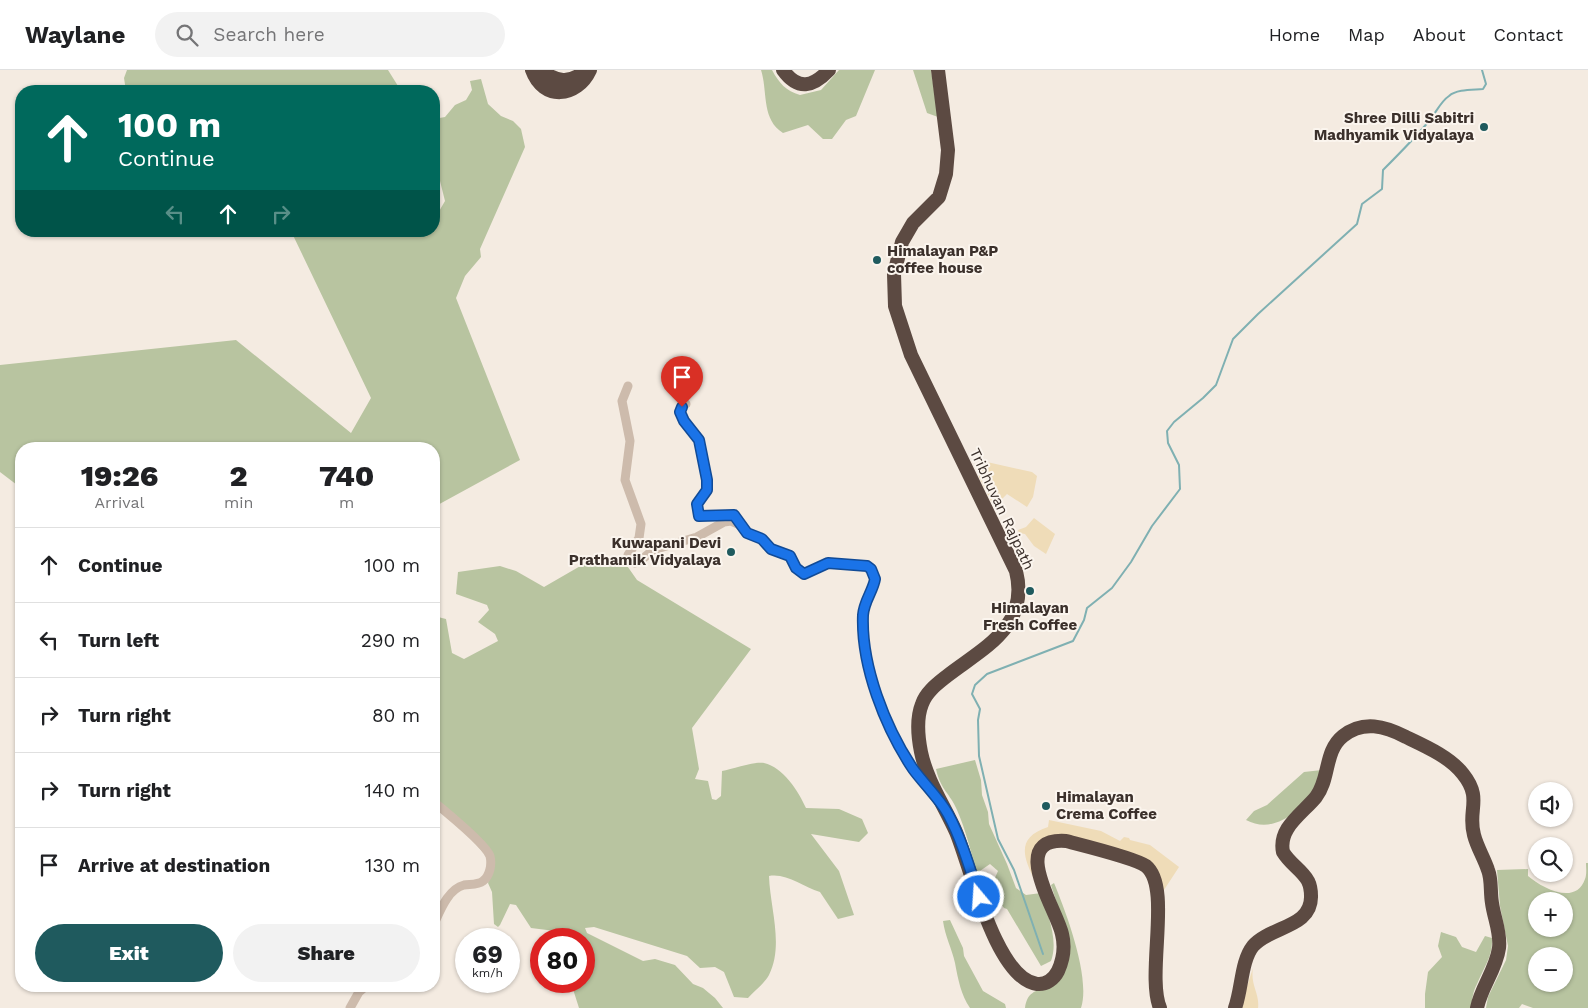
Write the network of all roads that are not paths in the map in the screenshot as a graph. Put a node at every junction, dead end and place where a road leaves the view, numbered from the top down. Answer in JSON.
{"nodes":[{"id":1,"x":532,"y":70,"type":"edge"},
{"id":2,"x":541,"y":70,"type":"edge"},
{"id":3,"x":586,"y":70,"type":"edge"},
{"id":4,"x":590,"y":70,"type":"edge"},
{"id":5,"x":783,"y":70,"type":"edge"},
{"id":6,"x":829,"y":70,"type":"edge"},
{"id":7,"x":938,"y":70,"type":"edge"},
{"id":8,"x":628,"y":386,"type":"dead end"},
{"id":9,"x":686,"y":404,"type":"dead end"},
{"id":10,"x":742,"y":527,"type":"junction"},
{"id":11,"x":440,"y":807,"type":"edge"},
{"id":12,"x":947,"y":813,"type":"junction"},
{"id":13,"x":440,"y":912,"type":"edge"},
{"id":14,"x":358,"y":992,"type":"edge"},
{"id":15,"x":350,"y":1008,"type":"edge"},
{"id":16,"x":1160,"y":1008,"type":"edge"},
{"id":17,"x":1235,"y":1008,"type":"edge"},
{"id":18,"x":1477,"y":1008,"type":"edge"}],
"edges":[{"from":1,"to":4,"type":"highway"},
{"from":2,"to":3,"type":"highway"},
{"from":5,"to":6,"type":"highway"},
{"from":7,"to":12,"type":"highway","name":"Tribhuvan Rajpath"},
{"from":8,"to":10,"type":"street"},
{"from":9,"to":10,"type":"street"},
{"from":10,"to":12,"type":"street"},
{"from":11,"to":13,"type":"street"},
{"from":12,"to":16,"type":"highway","name":"Tribhuvan Rajpath"},
{"from":14,"to":15,"type":"street"},
{"from":17,"to":18,"type":"highway"}]}
